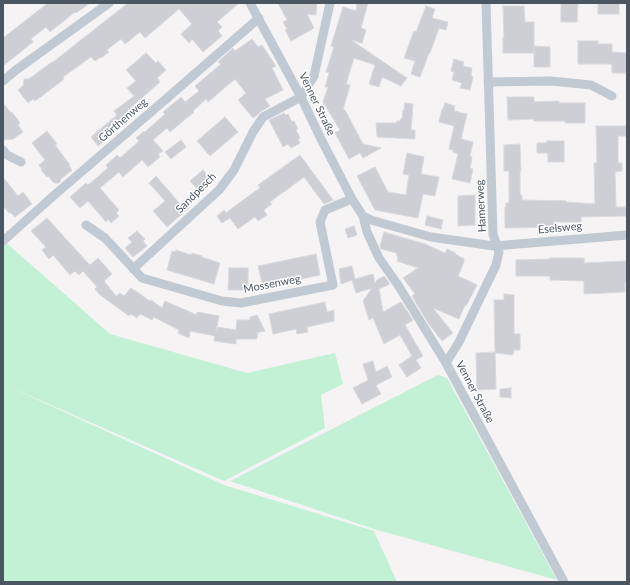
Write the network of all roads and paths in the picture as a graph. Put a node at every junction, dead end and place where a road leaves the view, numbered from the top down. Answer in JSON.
{"nodes":[{"id":1,"x":109,"y":3,"type":"edge"},
{"id":2,"x":250,"y":3,"type":"edge"},
{"id":3,"x":330,"y":3,"type":"edge"},
{"id":4,"x":486,"y":3,"type":"edge"},
{"id":5,"x":258,"y":18,"type":"junction"},
{"id":6,"x":3,"y":81,"type":"edge"},
{"id":7,"x":488,"y":82,"type":"junction"},
{"id":8,"x":612,"y":96,"type":"dead end"},
{"id":9,"x":301,"y":97,"type":"junction"},
{"id":10,"x":3,"y":150,"type":"edge"},
{"id":11,"x":21,"y":162,"type":"dead end"},
{"id":12,"x":352,"y":199,"type":"junction"},
{"id":13,"x":363,"y":216,"type":"junction"},
{"id":14,"x":86,"y":225,"type":"dead end"},
{"id":15,"x":627,"y":235,"type":"edge"},
{"id":16,"x":3,"y":241,"type":"edge"},
{"id":17,"x":496,"y":246,"type":"junction"},
{"id":18,"x":133,"y":269,"type":"junction"},
{"id":19,"x":446,"y":363,"type":"junction"},
{"id":20,"x":564,"y":582,"type":"edge"}],
"edges":[{"from":1,"to":6,"type":"street"},
{"from":2,"to":5,"type":"street","name":"Venner Straße"},
{"from":3,"to":9,"type":"street"},
{"from":4,"to":7,"type":"street","name":"Hamerweg"},
{"from":5,"to":9,"type":"street","name":"Venner Straße"},
{"from":5,"to":16,"type":"street","name":"Görthenweg"},
{"from":7,"to":8,"type":"street"},
{"from":7,"to":17,"type":"street","name":"Hamerweg"},
{"from":9,"to":12,"type":"street","name":"Venner Straße"},
{"from":9,"to":18,"type":"street","name":"Sandpesch"},
{"from":10,"to":11,"type":"street"},
{"from":12,"to":13,"type":"street","name":"Venner Straße"},
{"from":12,"to":18,"type":"street","name":"Mossenweg"},
{"from":13,"to":17,"type":"street"},
{"from":13,"to":19,"type":"street","name":"Venner Straße"},
{"from":14,"to":18,"type":"street","name":"Mossenweg"},
{"from":15,"to":17,"type":"street","name":"Eselsweg"},
{"from":17,"to":19,"type":"street","name":"Hamerweg"},
{"from":19,"to":20,"type":"street","name":"Venner Straße"}]}
